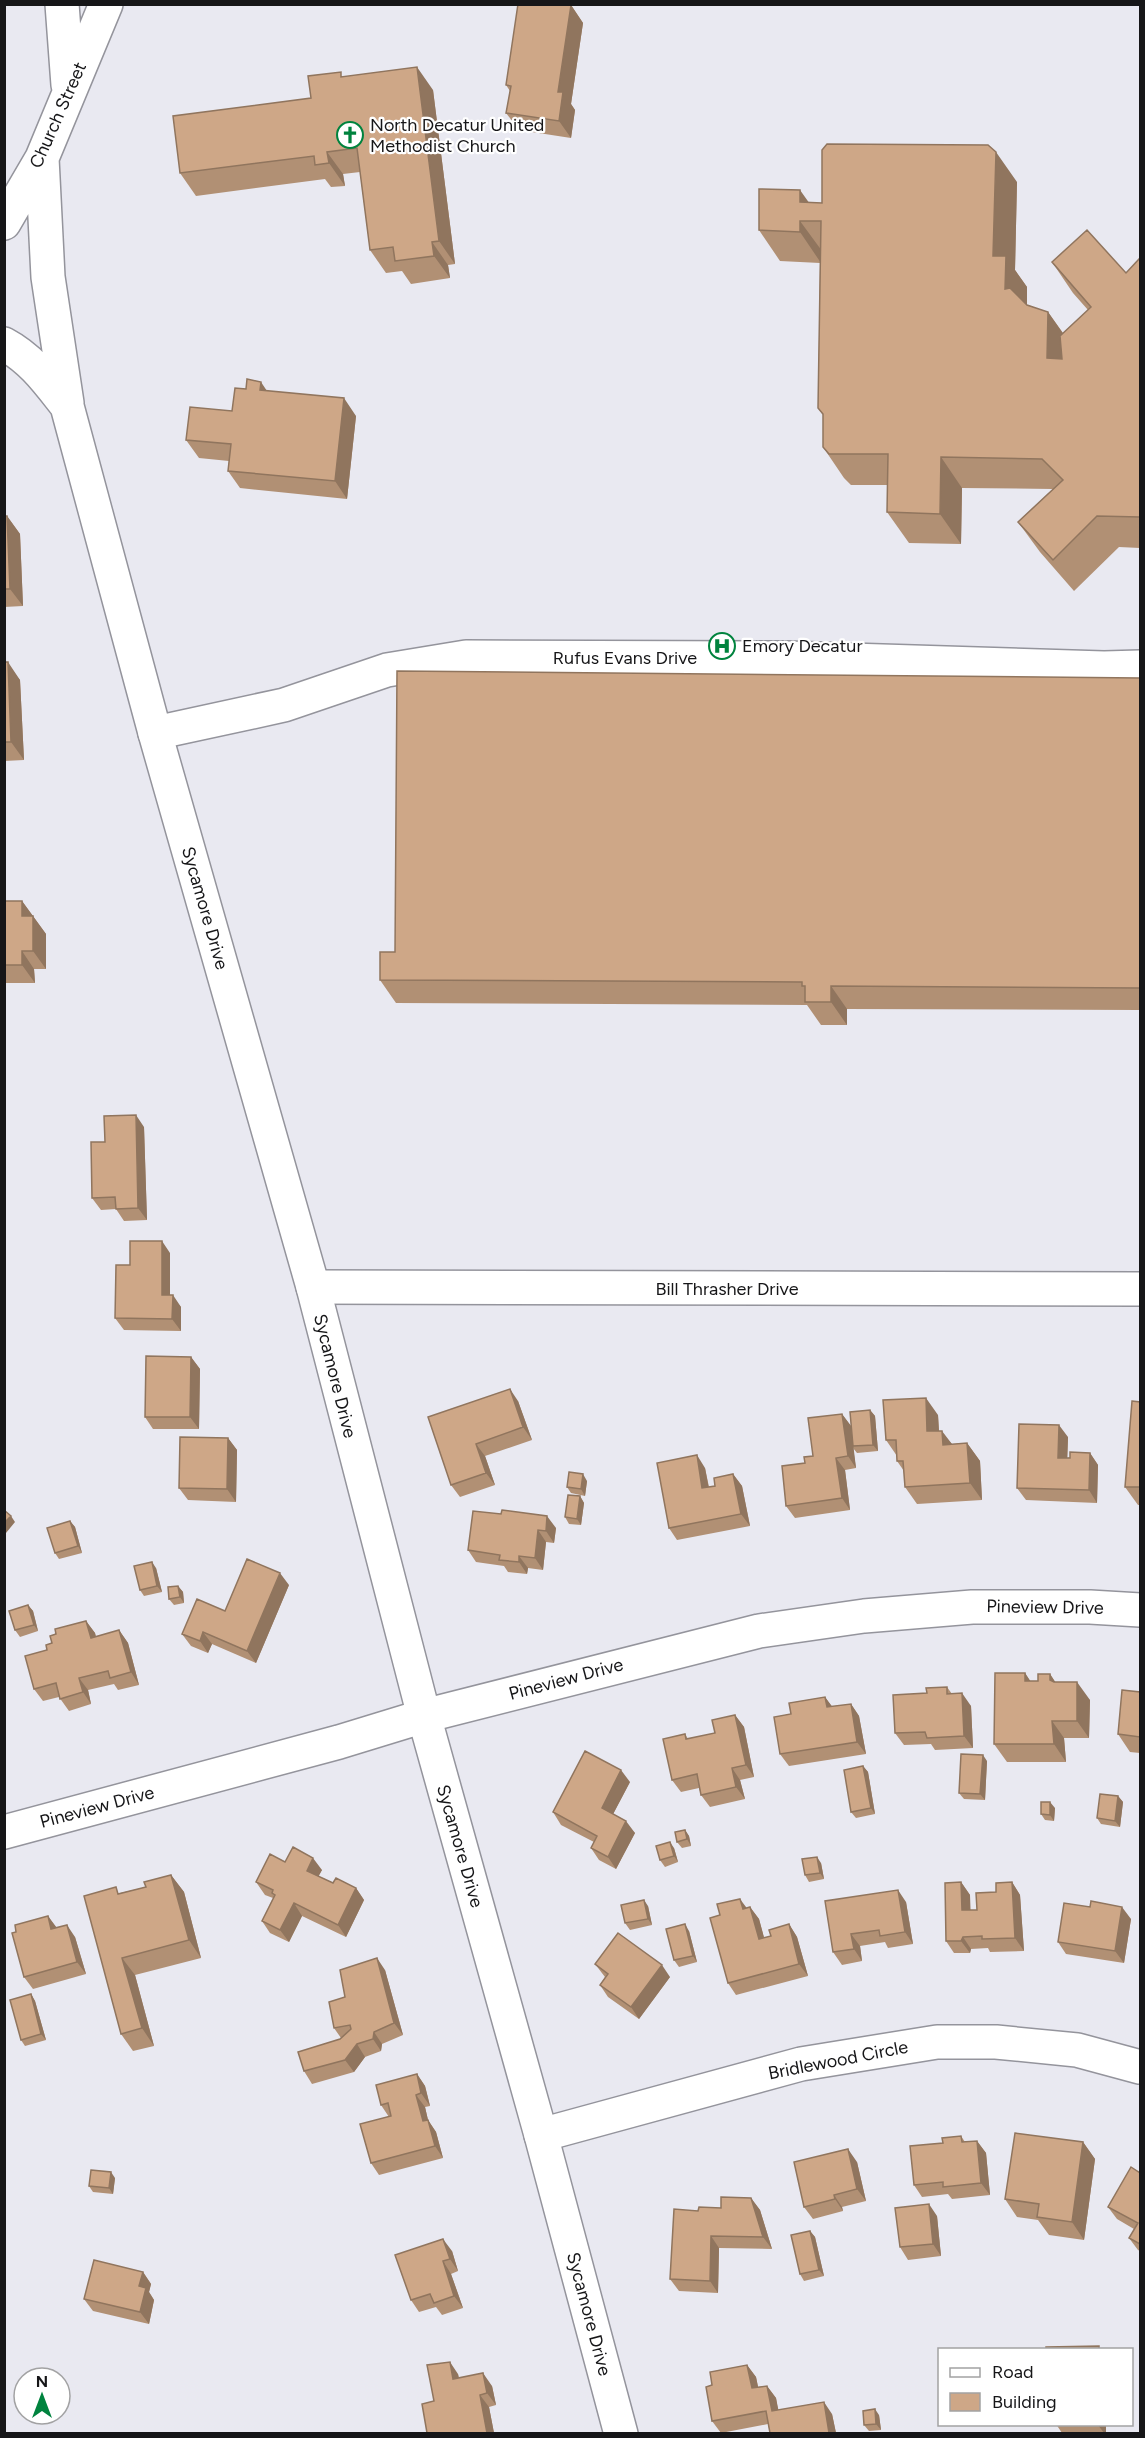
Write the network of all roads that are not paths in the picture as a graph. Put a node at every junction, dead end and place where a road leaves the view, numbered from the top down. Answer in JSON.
{"nodes":[{"id":1,"x":62,"y":4,"type":"edge"},
{"id":2,"x":106,"y":4,"type":"edge"},
{"id":3,"x":68,"y":93,"type":"junction"},
{"id":4,"x":42,"y":158,"type":"junction"},
{"id":5,"x":4,"y":223,"type":"edge"},
{"id":6,"x":4,"y":344,"type":"edge"},
{"id":7,"x":67,"y":406,"type":"junction"},
{"id":8,"x":1140,"y":667,"type":"edge"},
{"id":9,"x":155,"y":733,"type":"junction"},
{"id":10,"x":313,"y":1287,"type":"junction"},
{"id":11,"x":1140,"y":1289,"type":"edge"},
{"id":12,"x":1140,"y":1610,"type":"edge"},
{"id":13,"x":424,"y":1716,"type":"junction"},
{"id":14,"x":4,"y":1832,"type":"edge"},
{"id":15,"x":1140,"y":2067,"type":"edge"},
{"id":16,"x":541,"y":2135,"type":"junction"},
{"id":17,"x":621,"y":2433,"type":"edge"}],
"edges":[{"from":1,"to":3,"type":"street"},
{"from":2,"to":3,"type":"street","name":"Church Street"},
{"from":3,"to":4,"type":"street","name":"Church Street"},
{"from":4,"to":5,"type":"street","name":"Church Street"},
{"from":4,"to":7,"type":"street"},
{"from":6,"to":7,"type":"street","name":"Sycamore Drive"},
{"from":7,"to":9,"type":"street","name":"Sycamore Drive"},
{"from":8,"to":9,"type":"street","name":"Rufus Evans Drive"},
{"from":9,"to":10,"type":"street","name":"Sycamore Drive"},
{"from":10,"to":11,"type":"street","name":"Bill Thrasher Drive"},
{"from":10,"to":13,"type":"street","name":"Sycamore Drive"},
{"from":12,"to":13,"type":"street","name":"Pineview Drive"},
{"from":13,"to":14,"type":"street","name":"Pineview Drive"},
{"from":13,"to":16,"type":"street","name":"Sycamore Drive"},
{"from":15,"to":16,"type":"street","name":"Bridlewood Circle"},
{"from":16,"to":17,"type":"street","name":"Sycamore Drive"}]}
